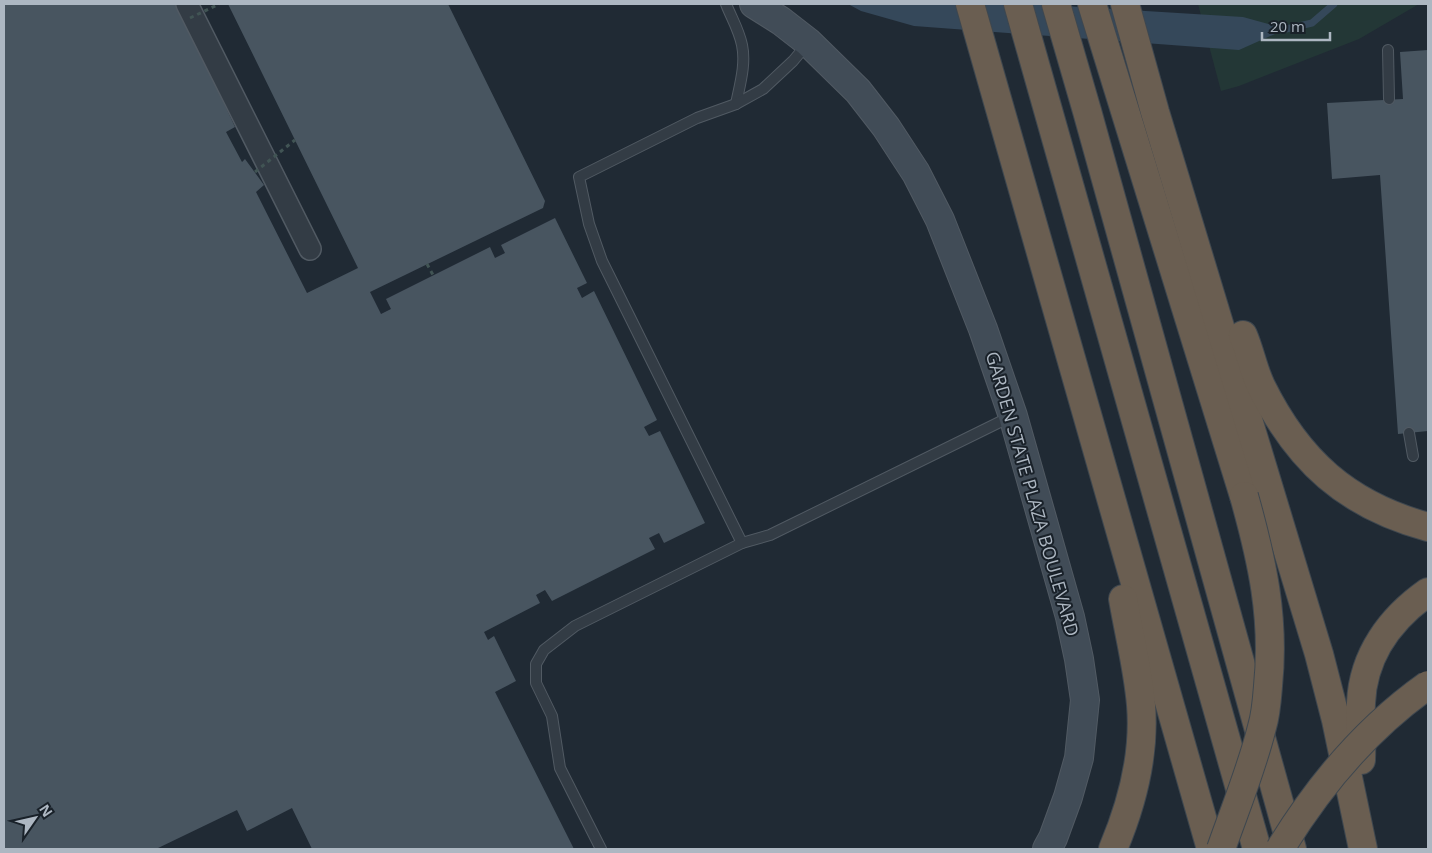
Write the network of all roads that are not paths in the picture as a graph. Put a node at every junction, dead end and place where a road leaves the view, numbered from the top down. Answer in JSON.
{"nodes":[{"id":1,"x":726,"y":4,"type":"edge"},
{"id":2,"x":754,"y":4,"type":"edge"},
{"id":3,"x":970,"y":4,"type":"edge"},
{"id":4,"x":1018,"y":4,"type":"edge"},
{"id":5,"x":1056,"y":4,"type":"edge"},
{"id":6,"x":1092,"y":4,"type":"edge"},
{"id":7,"x":1125,"y":4,"type":"edge"},
{"id":8,"x":189,"y":11,"type":"edge"},
{"id":9,"x":808,"y":42,"type":"junction"},
{"id":10,"x":1388,"y":50,"type":"dead end"},
{"id":11,"x":1389,"y":99,"type":"dead end"},
{"id":12,"x":736,"y":104,"type":"junction"},
{"id":13,"x":1175,"y":172,"type":"junction"},
{"id":14,"x":310,"y":249,"type":"dead end"},
{"id":15,"x":1013,"y":416,"type":"junction"},
{"id":16,"x":1409,"y":433,"type":"dead end"},
{"id":17,"x":1413,"y":456,"type":"dead end"},
{"id":18,"x":1102,"y":472,"type":"junction"},
{"id":19,"x":1428,"y":527,"type":"edge"},
{"id":20,"x":742,"y":543,"type":"junction"},
{"id":21,"x":1428,"y":592,"type":"edge"},
{"id":22,"x":1428,"y":685,"type":"edge"},
{"id":23,"x":1357,"y":822,"type":"junction"},
{"id":24,"x":600,"y":849,"type":"edge"},
{"id":25,"x":1046,"y":849,"type":"edge"},
{"id":26,"x":1114,"y":849,"type":"edge"},
{"id":27,"x":1211,"y":849,"type":"edge"},
{"id":28,"x":1221,"y":849,"type":"edge"},
{"id":29,"x":1258,"y":849,"type":"edge"},
{"id":30,"x":1280,"y":849,"type":"edge"},
{"id":31,"x":1292,"y":849,"type":"edge"},
{"id":32,"x":1363,"y":849,"type":"edge"}],
"edges":[{"from":1,"to":12,"type":"lane"},
{"from":2,"to":9,"type":"street","name":"GARDEN STATE PLAZA BOULEVARD"},
{"from":3,"to":18,"type":"highway"},
{"from":4,"to":29,"type":"highway"},
{"from":5,"to":31,"type":"highway"},
{"from":6,"to":28,"type":"highway","bridge":true},
{"from":7,"to":13,"type":"highway"},
{"from":8,"to":14,"type":"street"},
{"from":9,"to":12,"type":"lane"},
{"from":9,"to":15,"type":"street","name":"GARDEN STATE PLAZA BOULEVARD"},
{"from":10,"to":11,"type":"lane"},
{"from":12,"to":20,"type":"lane"},
{"from":13,"to":19,"type":"highway"},
{"from":13,"to":23,"type":"highway"},
{"from":15,"to":20,"type":"lane"},
{"from":15,"to":25,"type":"street","name":"GARDEN STATE PLAZA BOULEVARD"},
{"from":16,"to":17,"type":"lane"},
{"from":18,"to":26,"type":"highway"},
{"from":18,"to":27,"type":"highway"},
{"from":20,"to":24,"type":"lane"},
{"from":21,"to":23,"type":"highway"},
{"from":22,"to":30,"type":"highway","bridge":true},
{"from":23,"to":32,"type":"highway"}]}
